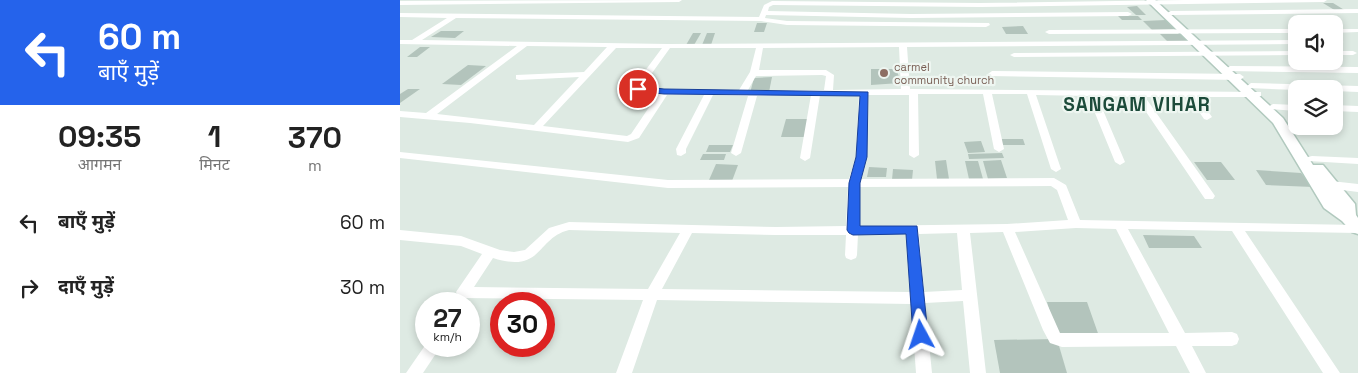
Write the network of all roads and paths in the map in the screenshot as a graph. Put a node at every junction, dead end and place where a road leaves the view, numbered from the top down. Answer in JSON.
{"nodes":[{"id":1,"x":679,"y":0,"type":"edge"},
{"id":2,"x":1324,"y":0,"type":"edge"},
{"id":3,"x":569,"y":1,"type":"edge"},
{"id":4,"x":418,"y":2,"type":"edge"},
{"id":5,"x":1155,"y":2,"type":"edge"},
{"id":6,"x":400,"y":3,"type":"edge"},
{"id":7,"x":1358,"y":11,"type":"edge"},
{"id":8,"x":1128,"y":14,"type":"dead end"},
{"id":9,"x":1171,"y":14,"type":"junction"},
{"id":10,"x":400,"y":15,"type":"edge"},
{"id":11,"x":454,"y":16,"type":"junction"},
{"id":12,"x":762,"y":16,"type":"junction"},
{"id":13,"x":986,"y":25,"type":"dead end"},
{"id":14,"x":1288,"y":30,"type":"edge"},
{"id":15,"x":1187,"y":31,"type":"junction"},
{"id":16,"x":1343,"y":31,"type":"edge"},
{"id":17,"x":1356,"y":31,"type":"dead end"},
{"id":18,"x":1049,"y":32,"type":"dead end"},
{"id":19,"x":400,"y":42,"type":"edge"},
{"id":20,"x":414,"y":42,"type":"junction"},
{"id":21,"x":1288,"y":42,"type":"edge"},
{"id":22,"x":526,"y":43,"type":"junction"},
{"id":23,"x":615,"y":44,"type":"junction"},
{"id":24,"x":760,"y":45,"type":"junction"},
{"id":25,"x":903,"y":45,"type":"junction"},
{"id":26,"x":668,"y":46,"type":"junction"},
{"id":27,"x":1204,"y":47,"type":"junction"},
{"id":28,"x":1288,"y":52,"type":"edge"},
{"id":29,"x":1343,"y":53,"type":"edge"},
{"id":30,"x":1353,"y":53,"type":"dead end"},
{"id":31,"x":1014,"y":55,"type":"dead end"},
{"id":32,"x":1358,"y":70,"type":"edge"},
{"id":33,"x":754,"y":73,"type":"junction"},
{"id":34,"x":587,"y":74,"type":"junction"},
{"id":35,"x":992,"y":74,"type":"dead end"},
{"id":36,"x":519,"y":76,"type":"dead end"},
{"id":37,"x":1244,"y":83,"type":"junction"},
{"id":38,"x":1358,"y":88,"type":"edge"},
{"id":39,"x":987,"y":91,"type":"junction"},
{"id":40,"x":664,"y":92,"type":"junction"},
{"id":41,"x":710,"y":92,"type":"junction"},
{"id":42,"x":1031,"y":92,"type":"junction"},
{"id":43,"x":1091,"y":92,"type":"junction"},
{"id":44,"x":742,"y":93,"type":"junction"},
{"id":45,"x":753,"y":93,"type":"junction"},
{"id":46,"x":816,"y":93,"type":"junction"},
{"id":47,"x":828,"y":93,"type":"junction"},
{"id":48,"x":910,"y":93,"type":"junction"},
{"id":49,"x":864,"y":94,"type":"junction"},
{"id":50,"x":1139,"y":94,"type":"junction"},
{"id":51,"x":1192,"y":94,"type":"junction"},
{"id":52,"x":1273,"y":108,"type":"junction"},
{"id":53,"x":1288,"y":108,"type":"edge"},
{"id":54,"x":1343,"y":108,"type":"edge"},
{"id":55,"x":1358,"y":109,"type":"edge"},
{"id":56,"x":400,"y":114,"type":"edge"},
{"id":57,"x":429,"y":116,"type":"junction"},
{"id":58,"x":1207,"y":117,"type":"dead end"},
{"id":59,"x":535,"y":129,"type":"junction"},
{"id":60,"x":999,"y":149,"type":"dead end"},
{"id":61,"x":681,"y":153,"type":"dead end"},
{"id":62,"x":736,"y":153,"type":"dead end"},
{"id":63,"x":400,"y":155,"type":"edge"},
{"id":64,"x":914,"y":155,"type":"dead end"},
{"id":65,"x":805,"y":158,"type":"dead end"},
{"id":66,"x":1312,"y":159,"type":"junction"},
{"id":67,"x":1120,"y":162,"type":"dead end"},
{"id":68,"x":1358,"y":162,"type":"edge"},
{"id":69,"x":1056,"y":169,"type":"dead end"},
{"id":70,"x":854,"y":183,"type":"junction"},
{"id":71,"x":1331,"y":185,"type":"junction"},
{"id":72,"x":1358,"y":188,"type":"edge"},
{"id":73,"x":1210,"y":196,"type":"dead end"},
{"id":74,"x":1076,"y":224,"type":"junction"},
{"id":75,"x":1355,"y":224,"type":"edge"},
{"id":76,"x":1120,"y":225,"type":"junction"},
{"id":77,"x":1236,"y":227,"type":"junction"},
{"id":78,"x":1007,"y":228,"type":"junction"},
{"id":79,"x":688,"y":229,"type":"junction"},
{"id":80,"x":912,"y":229,"type":"junction"},
{"id":81,"x":963,"y":229,"type":"junction"},
{"id":82,"x":853,"y":230,"type":"junction"},
{"id":83,"x":400,"y":235,"type":"edge"},
{"id":84,"x":490,"y":253,"type":"junction"},
{"id":85,"x":851,"y":255,"type":"dead end"},
{"id":86,"x":466,"y":292,"type":"edge"},
{"id":87,"x":652,"y":294,"type":"junction"},
{"id":88,"x":970,"y":295,"type":"junction"},
{"id":89,"x":480,"y":298,"type":"edge"},
{"id":90,"x":918,"y":298,"type":"junction"},
{"id":91,"x":1180,"y":339,"type":"junction"},
{"id":92,"x":1232,"y":339,"type":"dead end"},
{"id":93,"x":426,"y":357,"type":"edge"},
{"id":94,"x":414,"y":373,"type":"edge"},
{"id":95,"x":624,"y":373,"type":"edge"},
{"id":96,"x":924,"y":373,"type":"edge"},
{"id":97,"x":978,"y":373,"type":"edge"},
{"id":98,"x":1198,"y":373,"type":"edge"},
{"id":99,"x":1332,"y":373,"type":"edge"}],
"edges":[{"from":1,"to":3,"type":"street"},
{"from":2,"to":5,"type":"street"},
{"from":3,"to":4,"type":"street"},
{"from":4,"to":6,"type":"street"},
{"from":5,"to":9,"type":"street"},
{"from":5,"to":12,"type":"street"},
{"from":5,"to":15,"type":"street"},
{"from":7,"to":9,"type":"street"},
{"from":8,"to":12,"type":"street"},
{"from":9,"to":15,"type":"street"},
{"from":10,"to":11,"type":"street"},
{"from":11,"to":12,"type":"street"},
{"from":11,"to":20,"type":"street"},
{"from":12,"to":13,"type":"street"},
{"from":14,"to":15,"type":"street"},
{"from":15,"to":18,"type":"street"},
{"from":15,"to":27,"type":"street"},
{"from":16,"to":17,"type":"street"},
{"from":19,"to":20,"type":"street"},
{"from":20,"to":22,"type":"street"},
{"from":21,"to":27,"type":"street"},
{"from":22,"to":23,"type":"street"},
{"from":22,"to":57,"type":"street"},
{"from":23,"to":26,"type":"street"},
{"from":23,"to":34,"type":"street"},
{"from":24,"to":25,"type":"street"},
{"from":24,"to":26,"type":"street"},
{"from":24,"to":33,"type":"street"},
{"from":25,"to":27,"type":"street"},
{"from":25,"to":48,"type":"street"},
{"from":26,"to":40,"type":"street"},
{"from":27,"to":28,"type":"street"},
{"from":27,"to":31,"type":"street"},
{"from":27,"to":37,"type":"street"},
{"from":29,"to":30,"type":"street"},
{"from":32,"to":37,"type":"street"},
{"from":33,"to":44,"type":"street"},
{"from":33,"to":47,"type":"street"},
{"from":34,"to":36,"type":"street"},
{"from":34,"to":59,"type":"street"},
{"from":35,"to":37,"type":"street"},
{"from":37,"to":38,"type":"street"},
{"from":37,"to":51,"type":"street"},
{"from":37,"to":52,"type":"street"},
{"from":37,"to":75,"type":"street"},
{"from":39,"to":42,"type":"street"},
{"from":39,"to":48,"type":"street"},
{"from":39,"to":60,"type":"street"},
{"from":40,"to":41,"type":"street"},
{"from":40,"to":59,"type":"street"},
{"from":41,"to":44,"type":"street"},
{"from":41,"to":61,"type":"street"},
{"from":42,"to":43,"type":"street"},
{"from":42,"to":69,"type":"street"},
{"from":43,"to":50,"type":"street"},
{"from":43,"to":67,"type":"street"},
{"from":44,"to":45,"type":"street"},
{"from":45,"to":46,"type":"street"},
{"from":45,"to":62,"type":"street"},
{"from":46,"to":47,"type":"street"},
{"from":46,"to":65,"type":"street"},
{"from":47,"to":49,"type":"street"},
{"from":48,"to":49,"type":"street"},
{"from":48,"to":64,"type":"street"},
{"from":49,"to":70,"type":"street"},
{"from":50,"to":51,"type":"street"},
{"from":50,"to":73,"type":"street"},
{"from":51,"to":58,"type":"street"},
{"from":52,"to":53,"type":"street"},
{"from":52,"to":66,"type":"street"},
{"from":54,"to":55,"type":"street"},
{"from":56,"to":57,"type":"street"},
{"from":57,"to":59,"type":"street"},
{"from":63,"to":70,"type":"street"},
{"from":66,"to":68,"type":"street"},
{"from":66,"to":71,"type":"street"},
{"from":70,"to":74,"type":"street"},
{"from":70,"to":82,"type":"street"},
{"from":71,"to":72,"type":"street"},
{"from":71,"to":75,"type":"street"},
{"from":74,"to":76,"type":"street"},
{"from":74,"to":78,"type":"street"},
{"from":75,"to":77,"type":"street"},
{"from":76,"to":77,"type":"street"},
{"from":76,"to":91,"type":"street"},
{"from":77,"to":99,"type":"street"},
{"from":78,"to":81,"type":"street"},
{"from":78,"to":91,"type":"street"},
{"from":79,"to":82,"type":"street"},
{"from":79,"to":84,"type":"street"},
{"from":79,"to":87,"type":"street"},
{"from":80,"to":81,"type":"street"},
{"from":80,"to":82,"type":"street"},
{"from":80,"to":90,"type":"street"},
{"from":81,"to":88,"type":"street"},
{"from":82,"to":85,"type":"street"},
{"from":83,"to":84,"type":"street"},
{"from":84,"to":86,"type":"street"},
{"from":87,"to":89,"type":"street"},
{"from":87,"to":90,"type":"street"},
{"from":87,"to":95,"type":"street"},
{"from":88,"to":90,"type":"street"},
{"from":88,"to":97,"type":"street"},
{"from":90,"to":96,"type":"street"},
{"from":91,"to":92,"type":"street"},
{"from":91,"to":98,"type":"street"},
{"from":93,"to":94,"type":"street"}]}
